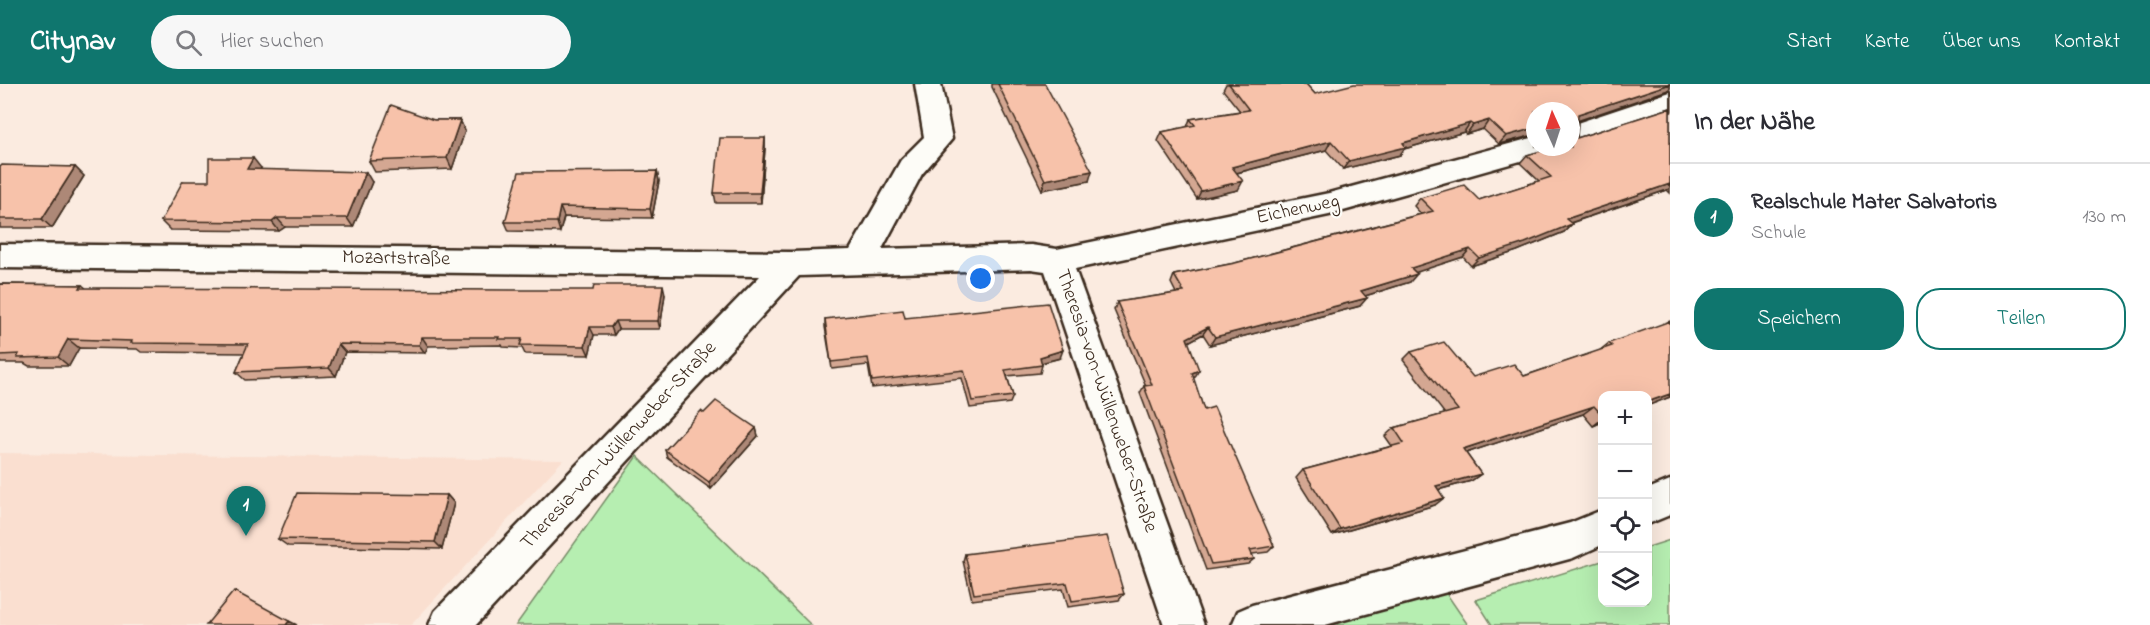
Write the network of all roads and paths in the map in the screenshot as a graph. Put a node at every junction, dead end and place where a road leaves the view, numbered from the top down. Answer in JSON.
{"nodes":[{"id":1,"x":928,"y":84,"type":"edge"},
{"id":2,"x":1670,"y":101,"type":"edge"},
{"id":3,"x":1580,"y":132,"type":"edge"},
{"id":4,"x":1526,"y":149,"type":"edge"},
{"id":5,"x":0,"y":256,"type":"edge"},
{"id":6,"x":860,"y":261,"type":"junction"},
{"id":7,"x":1057,"y":261,"type":"junction"},
{"id":8,"x":791,"y":264,"type":"junction"},
{"id":9,"x":1670,"y":497,"type":"edge"},
{"id":10,"x":1652,"y":505,"type":"edge"},
{"id":11,"x":1598,"y":529,"type":"edge"},
{"id":12,"x":449,"y":625,"type":"edge"},
{"id":13,"x":1184,"y":625,"type":"edge"},
{"id":14,"x":1252,"y":625,"type":"edge"}],
"edges":[{"from":1,"to":6,"type":"street"},
{"from":2,"to":3,"type":"street"},
{"from":4,"to":7,"type":"street","name":"Eichenweg"},
{"from":5,"to":8,"type":"street","name":"Mozartstraße"},
{"from":6,"to":7,"type":"street","name":"Theresia-von-Wüllenweber-Straße"},
{"from":6,"to":8,"type":"street","name":"Theresia-von-Wüllenweber-Straße"},
{"from":7,"to":13,"type":"street","name":"Theresia-von-Wüllenweber-Straße"},
{"from":8,"to":12,"type":"street","name":"Theresia-von-Wüllenweber-Straße"},
{"from":9,"to":10,"type":"street"},
{"from":11,"to":14,"type":"street"}]}
